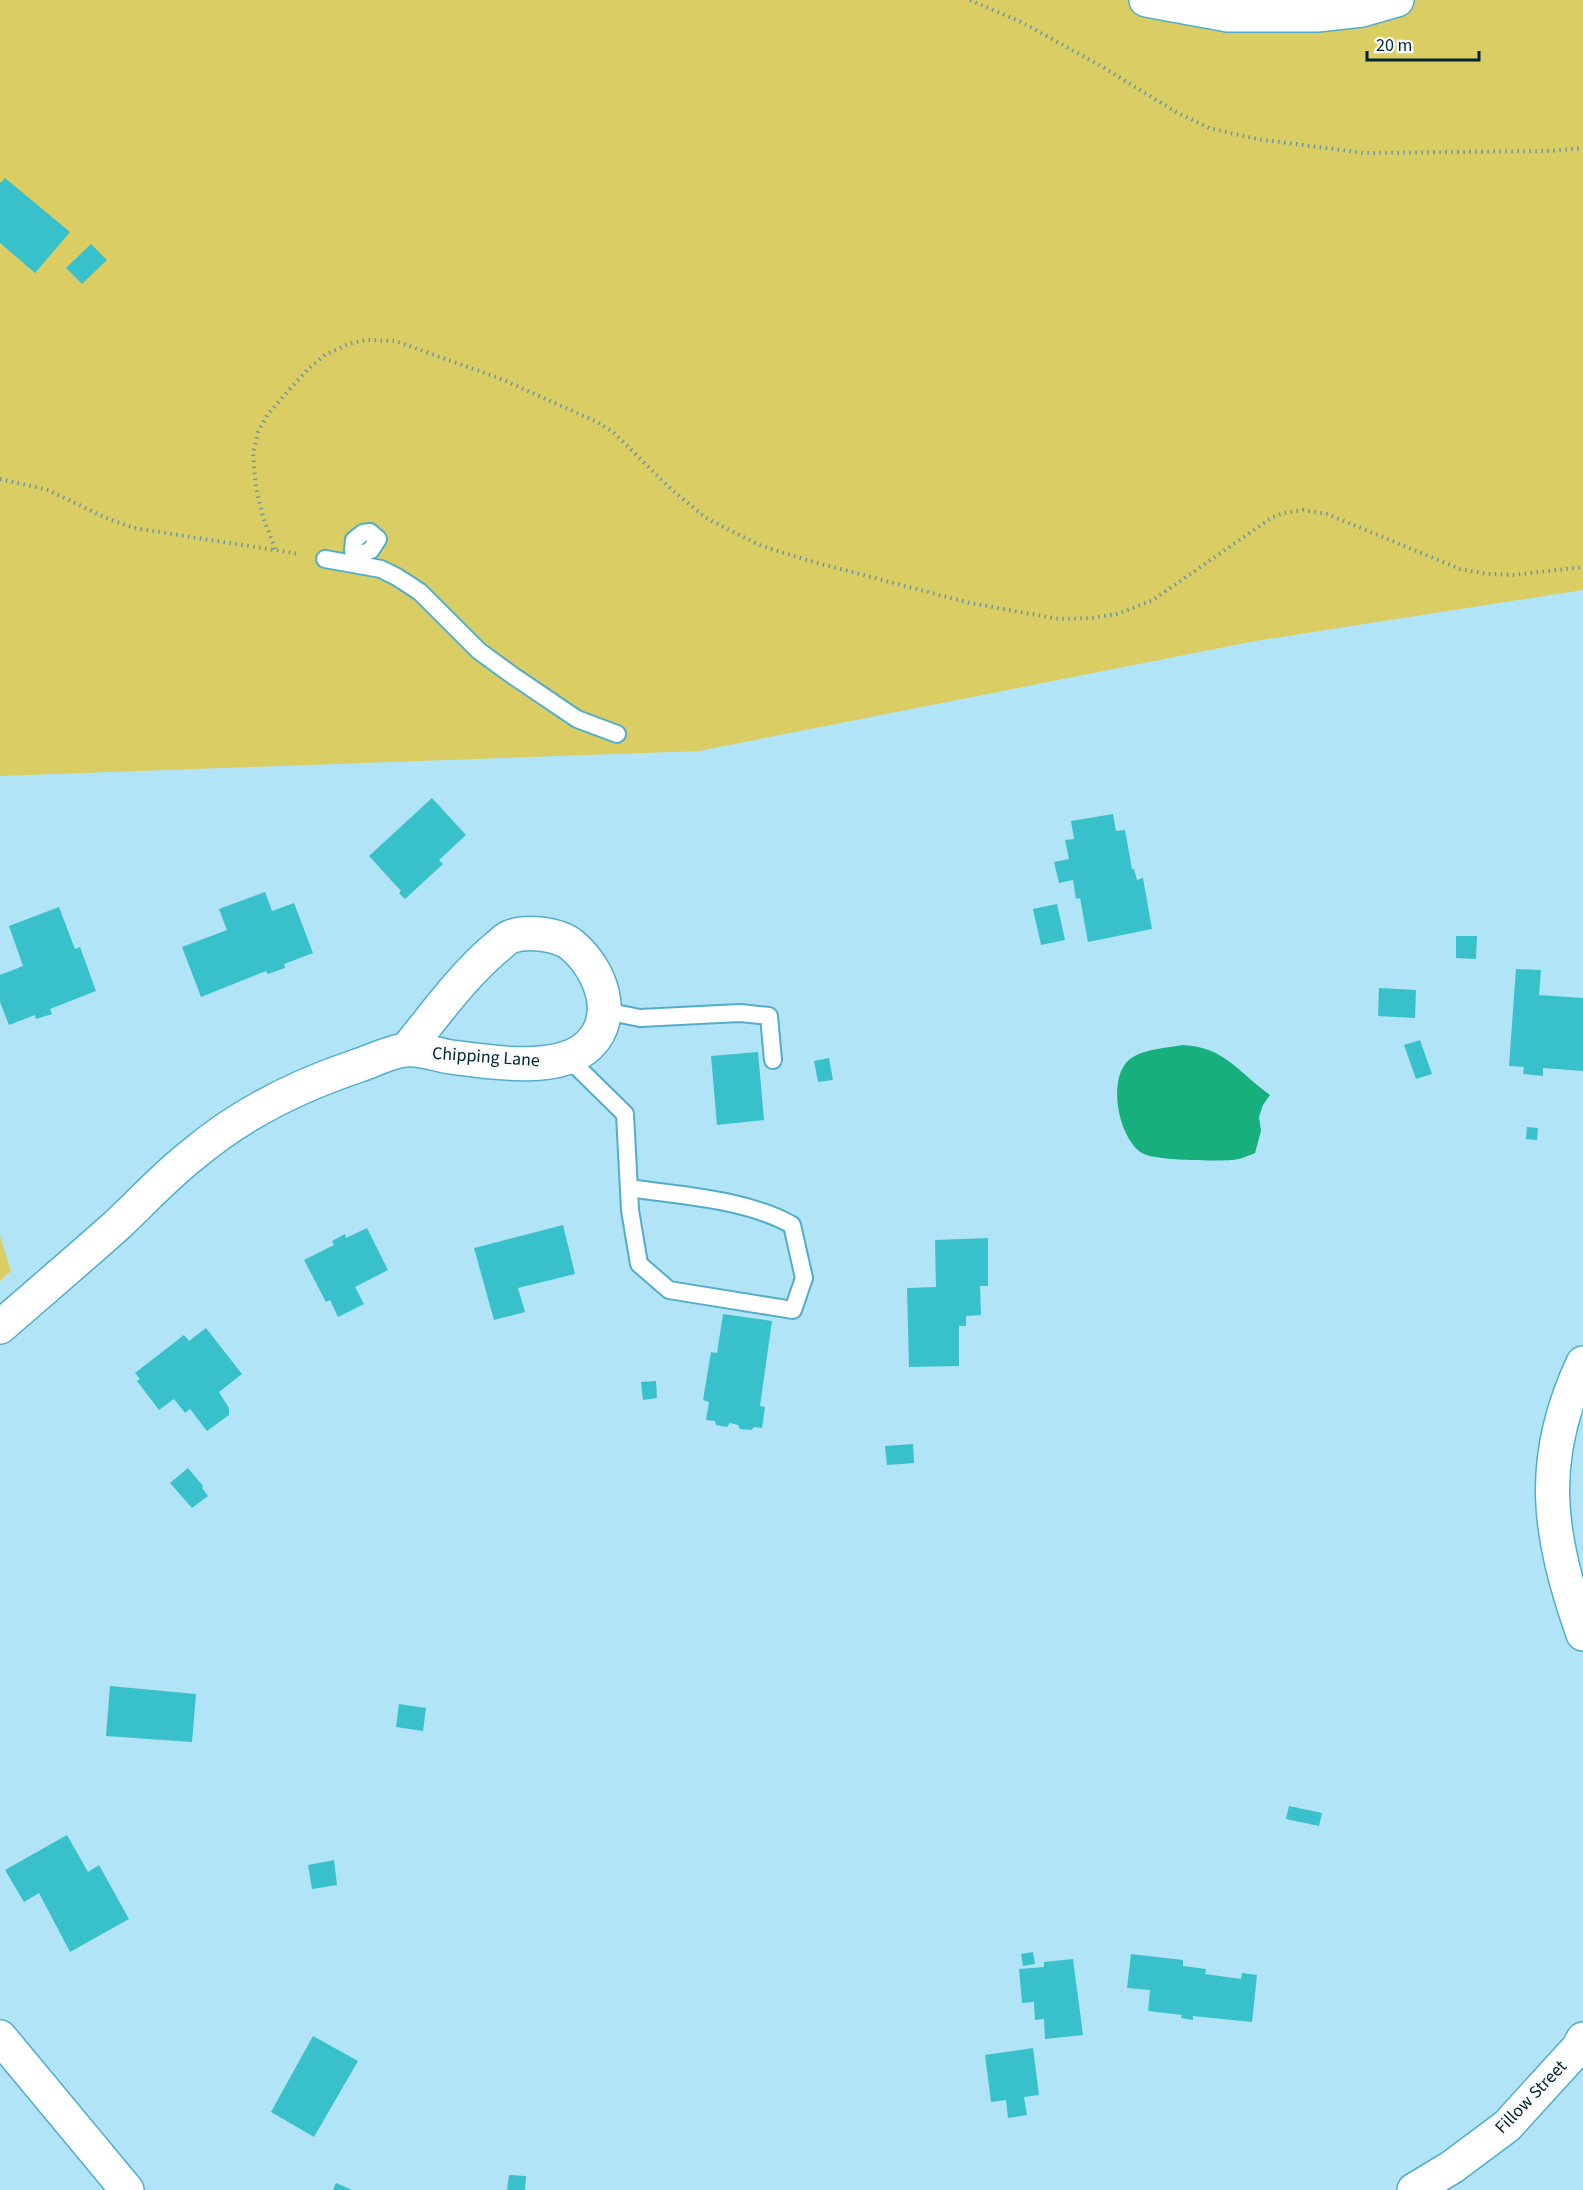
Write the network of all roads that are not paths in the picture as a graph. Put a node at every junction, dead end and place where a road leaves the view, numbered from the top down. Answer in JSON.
{"nodes":[{"id":1,"x":1146,"y":0,"type":"edge"},
{"id":2,"x":1397,"y":0,"type":"edge"},
{"id":3,"x":325,"y":559,"type":"road end"},
{"id":4,"x":616,"y":734,"type":"dead end"},
{"id":5,"x":604,"y":1011,"type":"junction"},
{"id":6,"x":406,"y":1050,"type":"junction"},
{"id":7,"x":568,"y":1058,"type":"junction"},
{"id":8,"x":773,"y":1060,"type":"dead end"},
{"id":9,"x":630,"y":1188,"type":"junction"},
{"id":10,"x":0,"y":1327,"type":"edge"},
{"id":11,"x":1583,"y":1363,"type":"edge"},
{"id":12,"x":1583,"y":1634,"type":"edge"},
{"id":13,"x":0,"y":2037,"type":"edge"},
{"id":14,"x":1581,"y":2047,"type":"edge"},
{"id":15,"x":127,"y":2190,"type":"edge"},
{"id":16,"x":1414,"y":2190,"type":"edge"}],
"edges":[{"from":1,"to":2,"type":"street"},
{"from":3,"to":4,"type":"lane"},
{"from":5,"to":6,"type":"street","name":"Chipping Lane"},
{"from":5,"to":7,"type":"street","name":"Chipping Lane"},
{"from":5,"to":8,"type":"lane"},
{"from":6,"to":7,"type":"street","name":"Chipping Lane"},
{"from":6,"to":10,"type":"street","name":"Chipping Lane"},
{"from":7,"to":9,"type":"lane"},
{"from":9,"to":9,"type":"lane"},
{"from":11,"to":12,"type":"street"},
{"from":13,"to":15,"type":"street"},
{"from":14,"to":16,"type":"street","name":"Fillow Street"}]}
